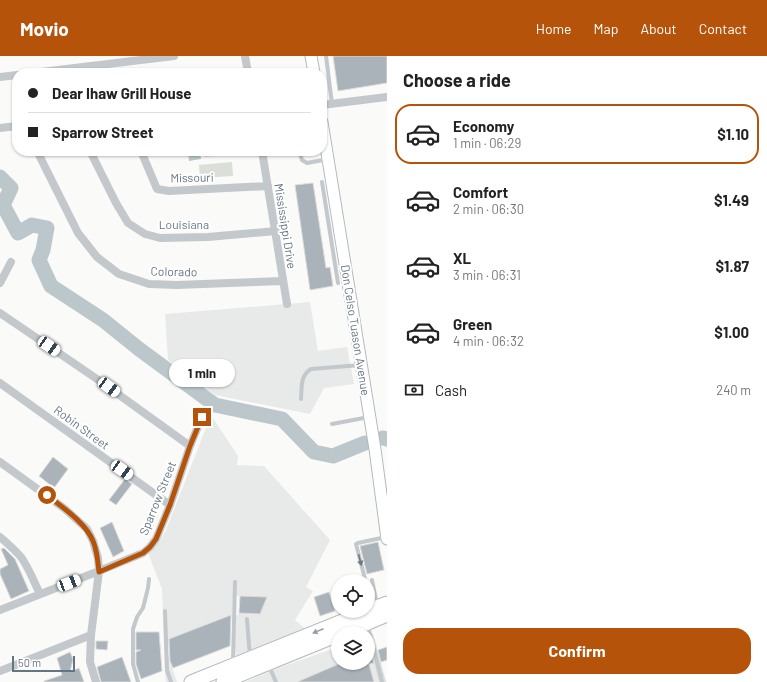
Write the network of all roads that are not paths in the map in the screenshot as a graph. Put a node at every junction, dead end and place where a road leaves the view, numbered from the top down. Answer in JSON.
{"nodes":[{"id":1,"x":174,"y":56,"type":"edge"},
{"id":2,"x":245,"y":56,"type":"edge"},
{"id":3,"x":311,"y":56,"type":"edge"},
{"id":4,"x":326,"y":56,"type":"edge"},
{"id":5,"x":74,"y":68,"type":"edge"},
{"id":6,"x":247,"y":68,"type":"edge"},
{"id":7,"x":313,"y":68,"type":"edge"},
{"id":8,"x":12,"y":76,"type":"edge"},
{"id":9,"x":0,"y":77,"type":"edge"},
{"id":10,"x":387,"y":97,"type":"edge"},
{"id":11,"x":327,"y":104,"type":"edge"},
{"id":12,"x":332,"y":104,"type":"junction"},
{"id":13,"x":12,"y":127,"type":"edge"},
{"id":14,"x":0,"y":128,"type":"edge"},
{"id":15,"x":327,"y":153,"type":"edge"},
{"id":16,"x":40,"y":156,"type":"edge"},
{"id":17,"x":92,"y":156,"type":"edge"},
{"id":18,"x":143,"y":156,"type":"edge"},
{"id":19,"x":263,"y":156,"type":"edge"},
{"id":20,"x":301,"y":156,"type":"edge"},
{"id":21,"x":328,"y":159,"type":"junction"},
{"id":22,"x":322,"y":182,"type":"dead end"},
{"id":23,"x":268,"y":186,"type":"junction"},
{"id":24,"x":328,"y":189,"type":"junction"},
{"id":25,"x":276,"y":231,"type":"junction"},
{"id":26,"x":11,"y":262,"type":"dead end"},
{"id":27,"x":283,"y":280,"type":"junction"},
{"id":28,"x":338,"y":283,"type":"dead end"},
{"id":29,"x":0,"y":284,"type":"edge"},
{"id":30,"x":286,"y":304,"type":"dead end"},
{"id":31,"x":0,"y":314,"type":"edge"},
{"id":32,"x":361,"y":365,"type":"junction"},
{"id":33,"x":0,"y":382,"type":"edge"},
{"id":34,"x":301,"y":399,"type":"dead end"},
{"id":35,"x":202,"y":417,"type":"dead end"},
{"id":36,"x":370,"y":417,"type":"junction"},
{"id":37,"x":332,"y":424,"type":"dead end"},
{"id":38,"x":190,"y":446,"type":"junction"},
{"id":39,"x":0,"y":462,"type":"edge"},
{"id":40,"x":170,"y":505,"type":"junction"},
{"id":41,"x":0,"y":537,"type":"edge"},
{"id":42,"x":387,"y":538,"type":"edge"},
{"id":43,"x":4,"y":545,"type":"edge"},
{"id":44,"x":99,"y":572,"type":"junction"},
{"id":45,"x":363,"y":574,"type":"edge"},
{"id":46,"x":149,"y":579,"type":"dead end"},
{"id":47,"x":236,"y":582,"type":"dead end"},
{"id":48,"x":40,"y":594,"type":"junction"},
{"id":49,"x":0,"y":610,"type":"edge"},
{"id":50,"x":165,"y":611,"type":"dead end"},
{"id":51,"x":376,"y":612,"type":"edge"},
{"id":52,"x":247,"y":619,"type":"dead end"},
{"id":53,"x":355,"y":626,"type":"edge"},
{"id":54,"x":91,"y":635,"type":"junction"},
{"id":55,"x":331,"y":638,"type":"edge"},
{"id":56,"x":251,"y":658,"type":"junction"},
{"id":57,"x":268,"y":664,"type":"junction"},
{"id":58,"x":233,"y":665,"type":"junction"},
{"id":59,"x":0,"y":672,"type":"edge"},
{"id":60,"x":96,"y":682,"type":"edge"},
{"id":61,"x":138,"y":682,"type":"edge"},
{"id":62,"x":171,"y":682,"type":"edge"},
{"id":63,"x":191,"y":682,"type":"edge"},
{"id":64,"x":223,"y":682,"type":"edge"},
{"id":65,"x":276,"y":682,"type":"edge"},
{"id":66,"x":382,"y":682,"type":"edge"}],
"edges":[{"from":1,"to":5,"type":"street"},
{"from":2,"to":6,"type":"street"},
{"from":3,"to":7,"type":"street"},
{"from":4,"to":12,"type":"lane"},
{"from":8,"to":9,"type":"street"},
{"from":10,"to":12,"type":"street"},
{"from":11,"to":12,"type":"street"},
{"from":13,"to":14,"type":"street"},
{"from":15,"to":21,"type":"street","name":"Don Celso Tuason Avenue"},
{"from":16,"to":27,"type":"street","name":"Colorado"},
{"from":17,"to":25,"type":"street","name":"Louisiana"},
{"from":18,"to":23,"type":"street","name":"Missouri"},
{"from":19,"to":23,"type":"street","name":"Mississippi Drive"},
{"from":20,"to":21,"type":"lane"},
{"from":21,"to":24,"type":"street","name":"Don Celso Tuason Avenue"},
{"from":22,"to":24,"type":"lane"},
{"from":23,"to":25,"type":"street","name":"Mississippi Drive"},
{"from":24,"to":28,"type":"lane"},
{"from":24,"to":32,"type":"street","name":"Don Celso Tuason Avenue"},
{"from":25,"to":27,"type":"street","name":"Mississippi Drive"},
{"from":26,"to":29,"type":"street"},
{"from":27,"to":30,"type":"street","name":"Mississippi Drive"},
{"from":31,"to":38,"type":"street"},
{"from":32,"to":34,"type":"lane"},
{"from":32,"to":36,"type":"street","name":"Don Celso Tuason Avenue"},
{"from":33,"to":40,"type":"street","name":"Robin Street"},
{"from":35,"to":38,"type":"street","name":"Sparrow Street"},
{"from":36,"to":37,"type":"lane"},
{"from":36,"to":42,"type":"street","name":"Don Celso Tuason Avenue"},
{"from":38,"to":40,"type":"street","name":"Sparrow Street"},
{"from":39,"to":44,"type":"street"},
{"from":40,"to":44,"type":"street","name":"Sparrow Street"},
{"from":41,"to":43,"type":"street"},
{"from":42,"to":45,"type":"lane","one_way":true},
{"from":43,"to":48,"type":"street"},
{"from":44,"to":48,"type":"street","name":"Sparrow Street"},
{"from":44,"to":54,"type":"street"},
{"from":46,"to":61,"type":"lane"},
{"from":47,"to":58,"type":"lane"},
{"from":48,"to":49,"type":"street","name":"Sparrow Street"},
{"from":50,"to":62,"type":"lane"},
{"from":51,"to":53,"type":"main road"},
{"from":51,"to":56,"type":"main road","one_way":true},
{"from":51,"to":66,"type":"lane"},
{"from":52,"to":56,"type":"lane"},
{"from":54,"to":59,"type":"street"},
{"from":54,"to":60,"type":"street"},
{"from":55,"to":57,"type":"main road"},
{"from":56,"to":58,"type":"main road"},
{"from":57,"to":64,"type":"main road"},
{"from":57,"to":65,"type":"lane"},
{"from":58,"to":63,"type":"main road"}]}
